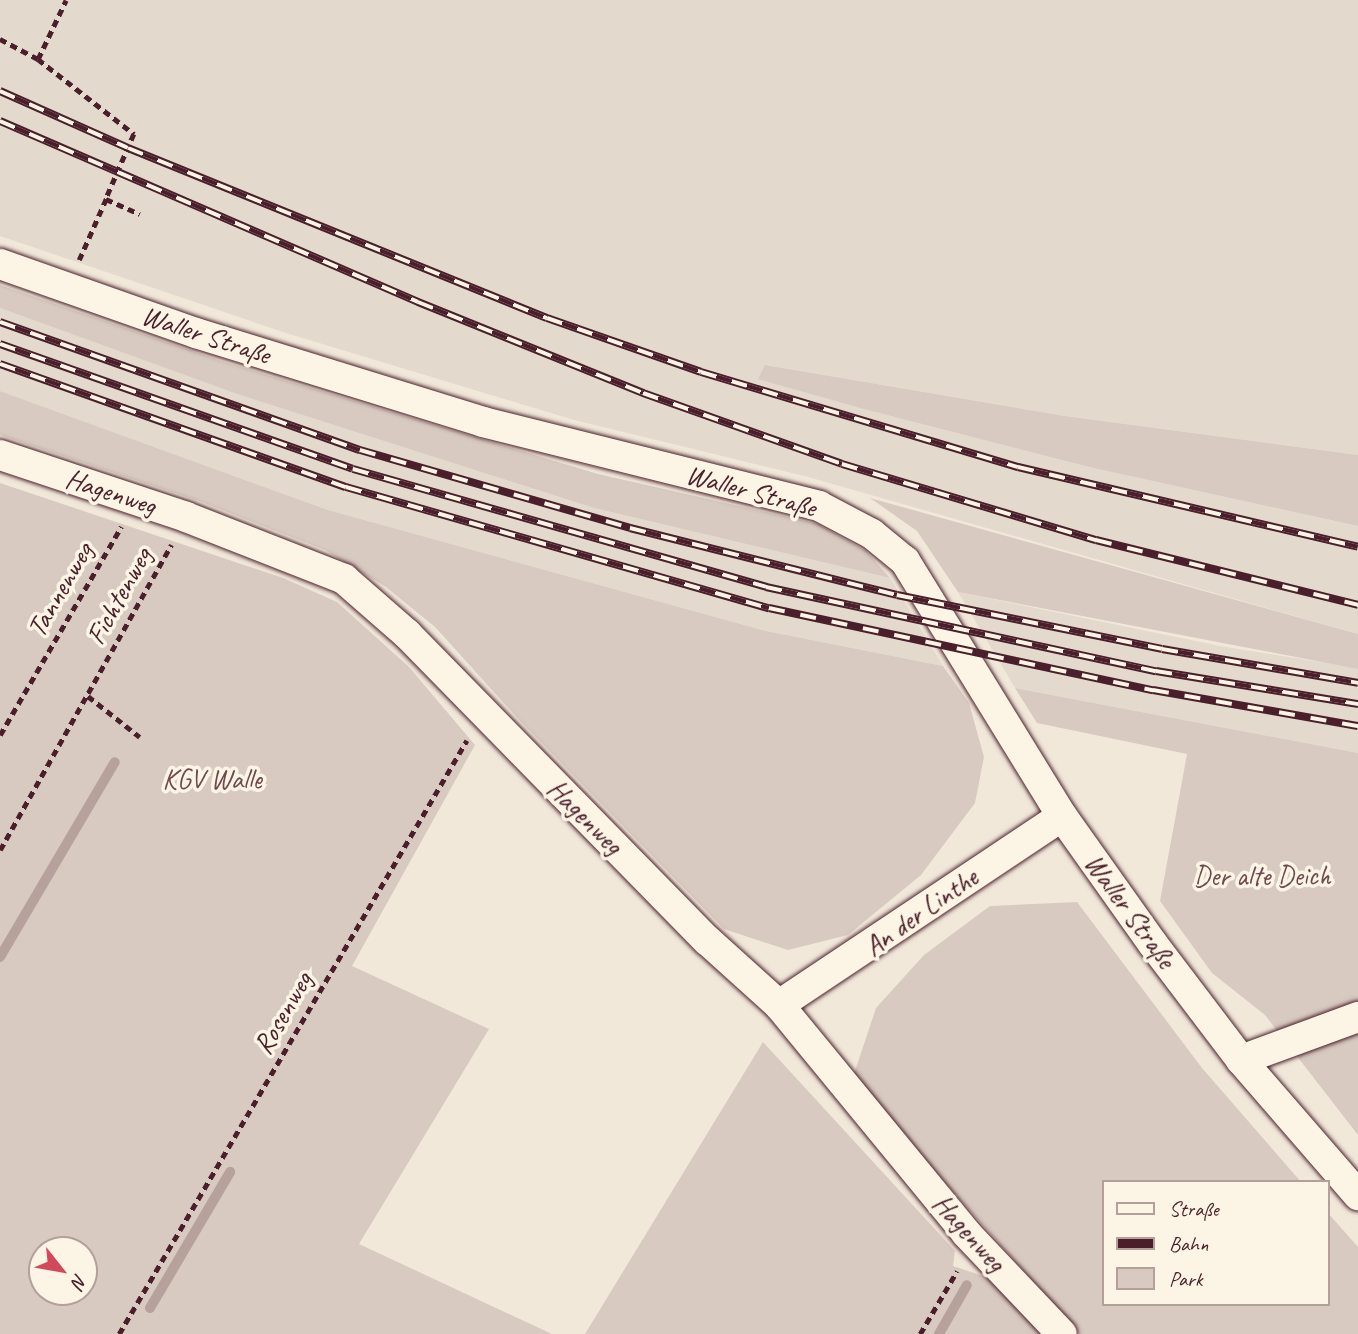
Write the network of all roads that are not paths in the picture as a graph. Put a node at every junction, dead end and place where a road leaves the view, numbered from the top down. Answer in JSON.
{"nodes":[{"id":1,"x":0,"y":264,"type":"edge"},
{"id":2,"x":0,"y":455,"type":"edge"},
{"id":3,"x":1062,"y":816,"type":"junction"},
{"id":4,"x":779,"y":1005,"type":"junction"},
{"id":5,"x":1358,"y":1017,"type":"edge"},
{"id":6,"x":1241,"y":1060,"type":"junction"},
{"id":7,"x":1358,"y":1195,"type":"edge"},
{"id":8,"x":1062,"y":1334,"type":"edge"}],
"edges":[{"from":1,"to":3,"type":"street","name":"Waller Straße"},
{"from":2,"to":4,"type":"street","name":"Hagenweg"},
{"from":3,"to":4,"type":"street","name":"An der Linthe"},
{"from":3,"to":6,"type":"street","name":"Waller Straße"},
{"from":4,"to":8,"type":"street","name":"Hagenweg"},
{"from":5,"to":6,"type":"street"},
{"from":6,"to":7,"type":"street","name":"Waller Straße"}]}
